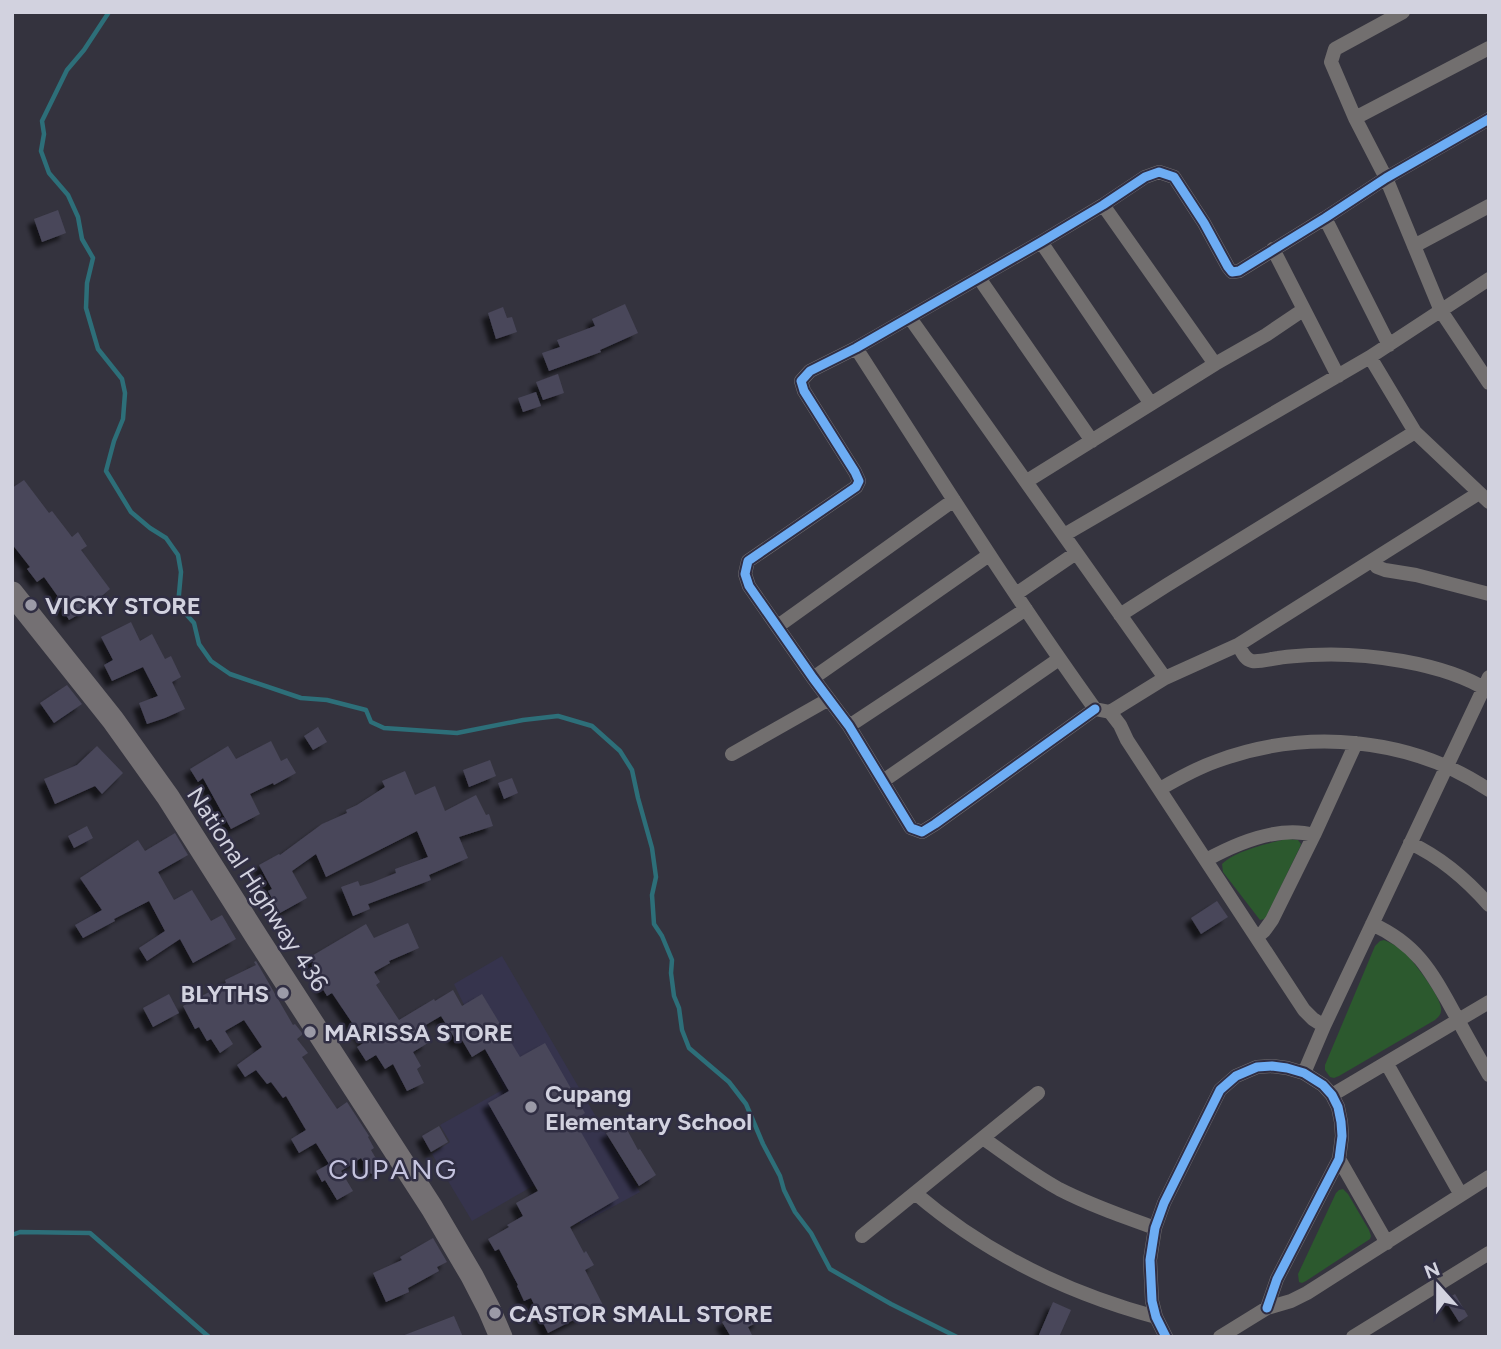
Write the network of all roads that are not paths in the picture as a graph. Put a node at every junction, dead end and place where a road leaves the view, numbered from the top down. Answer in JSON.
{"nodes":[{"id":1,"x":1403,"y":12,"type":"edge"},
{"id":2,"x":1489,"y":48,"type":"edge"},
{"id":3,"x":1355,"y":118,"type":"junction"},
{"id":4,"x":1489,"y":119,"type":"edge"},
{"id":5,"x":1386,"y":178,"type":"junction"},
{"id":6,"x":1102,"y":205,"type":"junction"},
{"id":7,"x":1489,"y":206,"type":"edge"},
{"id":8,"x":1325,"y":218,"type":"junction"},
{"id":9,"x":1041,"y":242,"type":"junction"},
{"id":10,"x":1414,"y":246,"type":"junction"},
{"id":11,"x":1273,"y":249,"type":"junction"},
{"id":12,"x":979,"y":278,"type":"junction"},
{"id":13,"x":1489,"y":279,"type":"edge"},
{"id":14,"x":1303,"y":310,"type":"junction"},
{"id":15,"x":1441,"y":311,"type":"junction"},
{"id":16,"x":910,"y":318,"type":"junction"},
{"id":17,"x":1389,"y":345,"type":"junction"},
{"id":18,"x":856,"y":348,"type":"junction"},
{"id":19,"x":1370,"y":357,"type":"junction"},
{"id":20,"x":1215,"y":364,"type":"junction"},
{"id":21,"x":1338,"y":376,"type":"junction"},
{"id":22,"x":1489,"y":383,"type":"edge"},
{"id":23,"x":1151,"y":404,"type":"junction"},
{"id":24,"x":1416,"y":432,"type":"junction"},
{"id":25,"x":1092,"y":441,"type":"junction"},
{"id":26,"x":1027,"y":481,"type":"junction"},
{"id":27,"x":1484,"y":498,"type":"edge"},
{"id":28,"x":954,"y":500,"type":"junction"},
{"id":29,"x":1064,"y":535,"type":"junction"},
{"id":30,"x":1076,"y":553,"type":"junction"},
{"id":31,"x":989,"y":555,"type":"junction"},
{"id":32,"x":1373,"y":561,"type":"junction"},
{"id":33,"x":12,"y":593,"type":"edge"},
{"id":34,"x":1016,"y":594,"type":"junction"},
{"id":35,"x":1489,"y":594,"type":"edge"},
{"id":36,"x":1026,"y":609,"type":"junction"},
{"id":37,"x":1120,"y":615,"type":"junction"},
{"id":38,"x":778,"y":626,"type":"junction"},
{"id":39,"x":1238,"y":645,"type":"junction"},
{"id":40,"x":1059,"y":659,"type":"junction"},
{"id":41,"x":813,"y":678,"type":"junction"},
{"id":42,"x":1165,"y":678,"type":"junction"},
{"id":43,"x":1487,"y":685,"type":"edge"},
{"id":44,"x":829,"y":699,"type":"junction"},
{"id":45,"x":1095,"y":709,"type":"junction"},
{"id":46,"x":1110,"y":712,"type":"junction"},
{"id":47,"x":849,"y":726,"type":"junction"},
{"id":48,"x":1356,"y":743,"type":"junction"},
{"id":49,"x":732,"y":754,"type":"dead end"},
{"id":50,"x":1446,"y":766,"type":"junction"},
{"id":51,"x":883,"y":781,"type":"junction"},
{"id":52,"x":1160,"y":789,"type":"junction"},
{"id":53,"x":1489,"y":790,"type":"edge"},
{"id":54,"x":1314,"y":835,"type":"junction"},
{"id":55,"x":1409,"y":843,"type":"junction"},
{"id":56,"x":1206,"y":860,"type":"junction"},
{"id":57,"x":1489,"y":905,"type":"edge"},
{"id":58,"x":1372,"y":924,"type":"junction"},
{"id":59,"x":1257,"y":937,"type":"junction"},
{"id":60,"x":1489,"y":1002,"type":"edge"},
{"id":61,"x":1458,"y":1021,"type":"junction"},
{"id":62,"x":1324,"y":1026,"type":"junction"},
{"id":63,"x":1387,"y":1064,"type":"junction"},
{"id":64,"x":1304,"y":1073,"type":"junction"},
{"id":65,"x":1489,"y":1074,"type":"edge"},
{"id":66,"x":1038,"y":1093,"type":"dead end"},
{"id":67,"x":1332,"y":1095,"type":"junction"},
{"id":68,"x":983,"y":1138,"type":"junction"},
{"id":69,"x":1339,"y":1159,"type":"junction"},
{"id":70,"x":1489,"y":1177,"type":"edge"},
{"id":71,"x":915,"y":1193,"type":"junction"},
{"id":72,"x":1461,"y":1195,"type":"junction"},
{"id":73,"x":1155,"y":1228,"type":"junction"},
{"id":74,"x":862,"y":1236,"type":"dead end"},
{"id":75,"x":1387,"y":1243,"type":"junction"},
{"id":76,"x":1489,"y":1252,"type":"edge"},
{"id":77,"x":1266,"y":1308,"type":"junction"},
{"id":78,"x":1156,"y":1317,"type":"junction"},
{"id":79,"x":501,"y":1337,"type":"edge"},
{"id":80,"x":1166,"y":1337,"type":"edge"},
{"id":81,"x":1220,"y":1337,"type":"edge"},
{"id":82,"x":1353,"y":1337,"type":"edge"}],
"edges":[{"from":1,"to":3,"type":"street"},
{"from":2,"to":3,"type":"street"},
{"from":3,"to":5,"type":"street"},
{"from":4,"to":5,"type":"street"},
{"from":5,"to":8,"type":"street"},
{"from":5,"to":10,"type":"street"},
{"from":6,"to":9,"type":"street"},
{"from":6,"to":11,"type":"street"},
{"from":6,"to":20,"type":"street"},
{"from":7,"to":10,"type":"street"},
{"from":8,"to":11,"type":"street"},
{"from":8,"to":17,"type":"street"},
{"from":9,"to":12,"type":"street"},
{"from":9,"to":23,"type":"street"},
{"from":10,"to":15,"type":"street"},
{"from":11,"to":14,"type":"street"},
{"from":12,"to":16,"type":"street"},
{"from":12,"to":25,"type":"street"},
{"from":13,"to":15,"type":"street"},
{"from":14,"to":20,"type":"street"},
{"from":14,"to":21,"type":"street"},
{"from":15,"to":17,"type":"street"},
{"from":15,"to":22,"type":"street"},
{"from":16,"to":18,"type":"street"},
{"from":16,"to":26,"type":"street"},
{"from":17,"to":19,"type":"street"},
{"from":18,"to":28,"type":"street"},
{"from":18,"to":38,"type":"street"},
{"from":19,"to":21,"type":"street"},
{"from":19,"to":24,"type":"street"},
{"from":20,"to":23,"type":"street"},
{"from":21,"to":29,"type":"street"},
{"from":23,"to":25,"type":"street"},
{"from":24,"to":27,"type":"street"},
{"from":24,"to":37,"type":"street"},
{"from":25,"to":26,"type":"street"},
{"from":26,"to":29,"type":"street"},
{"from":27,"to":32,"type":"street"},
{"from":28,"to":31,"type":"street"},
{"from":28,"to":38,"type":"street"},
{"from":29,"to":30,"type":"street"},
{"from":30,"to":34,"type":"street"},
{"from":30,"to":37,"type":"street"},
{"from":31,"to":34,"type":"street"},
{"from":31,"to":41,"type":"street"},
{"from":32,"to":35,"type":"street"},
{"from":32,"to":39,"type":"street"},
{"from":33,"to":79,"type":"main road","name":"National Highway 436"},
{"from":34,"to":36,"type":"street"},
{"from":36,"to":40,"type":"street"},
{"from":36,"to":47,"type":"street"},
{"from":37,"to":42,"type":"street"},
{"from":38,"to":41,"type":"street"},
{"from":39,"to":42,"type":"street"},
{"from":39,"to":43,"type":"street"},
{"from":40,"to":45,"type":"street"},
{"from":40,"to":51,"type":"street"},
{"from":41,"to":44,"type":"street"},
{"from":42,"to":46,"type":"street"},
{"from":43,"to":50,"type":"street"},
{"from":44,"to":47,"type":"street"},
{"from":44,"to":49,"type":"street"},
{"from":45,"to":46,"type":"street"},
{"from":45,"to":51,"type":"street"},
{"from":46,"to":52,"type":"street"},
{"from":47,"to":51,"type":"street"},
{"from":48,"to":50,"type":"street"},
{"from":48,"to":52,"type":"street"},
{"from":48,"to":54,"type":"street"},
{"from":50,"to":53,"type":"street"},
{"from":50,"to":55,"type":"street"},
{"from":52,"to":56,"type":"street"},
{"from":54,"to":56,"type":"street"},
{"from":54,"to":59,"type":"street"},
{"from":55,"to":57,"type":"street"},
{"from":55,"to":58,"type":"street"},
{"from":56,"to":59,"type":"street"},
{"from":58,"to":61,"type":"street"},
{"from":58,"to":62,"type":"street"},
{"from":59,"to":62,"type":"street"},
{"from":60,"to":61,"type":"street"},
{"from":61,"to":63,"type":"street"},
{"from":61,"to":65,"type":"street"},
{"from":62,"to":64,"type":"street"},
{"from":63,"to":67,"type":"street"},
{"from":63,"to":72,"type":"street"},
{"from":64,"to":67,"type":"street"},
{"from":64,"to":73,"type":"street"},
{"from":66,"to":68,"type":"street"},
{"from":67,"to":69,"type":"street"},
{"from":68,"to":71,"type":"street"},
{"from":68,"to":73,"type":"street"},
{"from":69,"to":75,"type":"street"},
{"from":69,"to":77,"type":"street"},
{"from":70,"to":72,"type":"street"},
{"from":71,"to":74,"type":"street"},
{"from":71,"to":78,"type":"street"},
{"from":72,"to":75,"type":"street"},
{"from":73,"to":78,"type":"street"},
{"from":75,"to":77,"type":"street"},
{"from":76,"to":82,"type":"street"},
{"from":77,"to":81,"type":"street"},
{"from":78,"to":80,"type":"street"}]}
